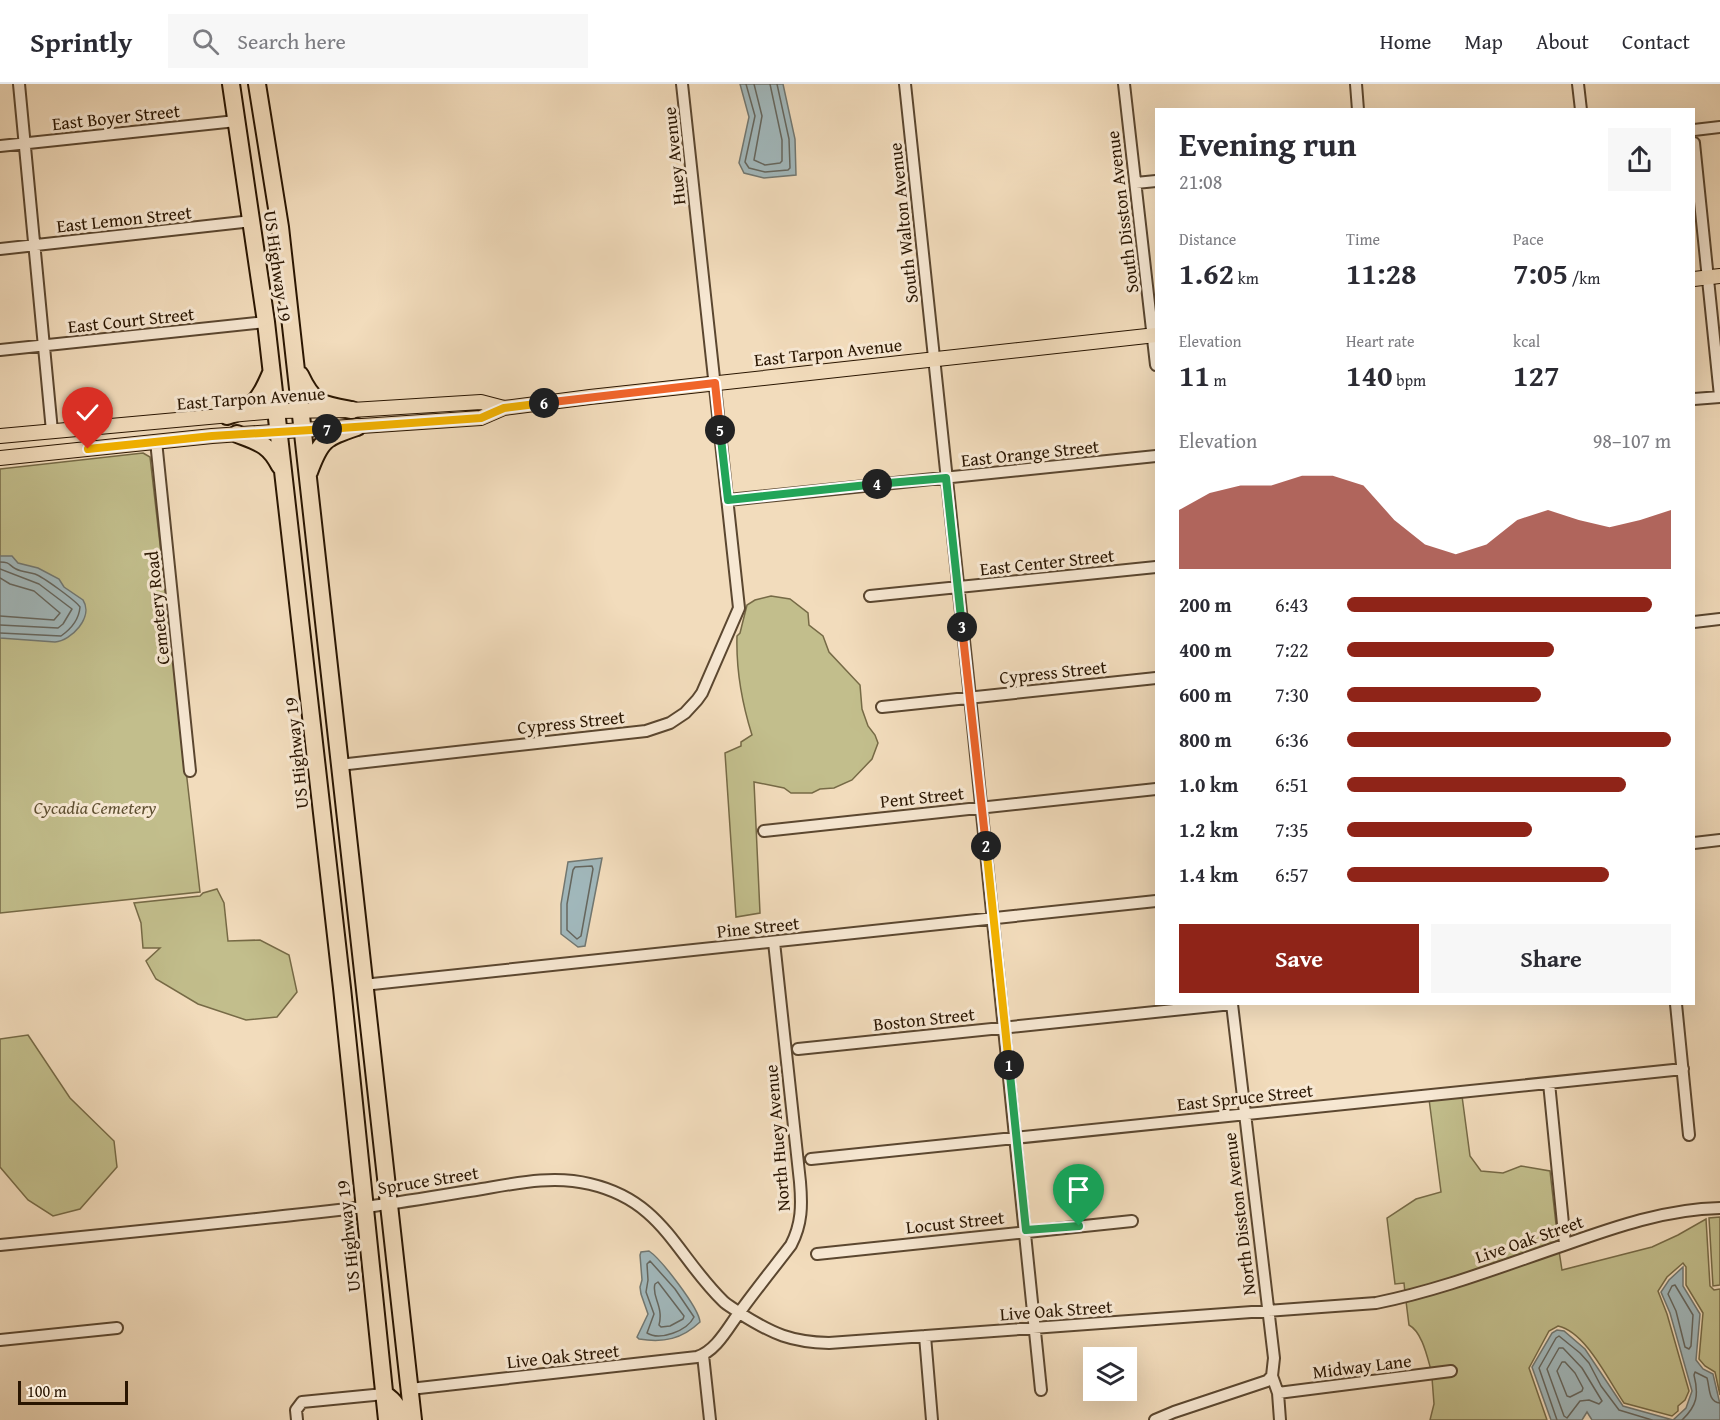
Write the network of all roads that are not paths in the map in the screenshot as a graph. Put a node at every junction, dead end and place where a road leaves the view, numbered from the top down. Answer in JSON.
{"nodes":[{"id":1,"x":19,"y":84,"type":"edge"},
{"id":2,"x":231,"y":84,"type":"edge"},
{"id":3,"x":245,"y":84,"type":"edge"},
{"id":4,"x":257,"y":84,"type":"edge"},
{"id":5,"x":682,"y":84,"type":"edge"},
{"id":6,"x":905,"y":84,"type":"edge"},
{"id":7,"x":1124,"y":84,"type":"edge"},
{"id":8,"x":1356,"y":84,"type":"edge"},
{"id":9,"x":1578,"y":84,"type":"edge"},
{"id":10,"x":1358,"y":108,"type":"edge"},
{"id":11,"x":1581,"y":108,"type":"edge"},
{"id":12,"x":236,"y":121,"type":"junction"},
{"id":13,"x":1720,"y":127,"type":"edge"},
{"id":14,"x":1695,"y":130,"type":"edge"},
{"id":15,"x":25,"y":143,"type":"junction"},
{"id":16,"x":267,"y":145,"type":"junction"},
{"id":17,"x":0,"y":146,"type":"edge"},
{"id":18,"x":1695,"y":153,"type":"edge"},
{"id":19,"x":1155,"y":181,"type":"edge"},
{"id":20,"x":1136,"y":183,"type":"junction"},
{"id":21,"x":252,"y":221,"type":"junction"},
{"id":22,"x":35,"y":245,"type":"junction"},
{"id":23,"x":0,"y":249,"type":"edge"},
{"id":24,"x":1707,"y":277,"type":"edge"},
{"id":25,"x":266,"y":322,"type":"junction"},
{"id":26,"x":1155,"y":335,"type":"edge"},
{"id":27,"x":45,"y":346,"type":"junction"},
{"id":28,"x":0,"y":350,"type":"edge"},
{"id":29,"x":934,"y":359,"type":"junction"},
{"id":30,"x":295,"y":367,"type":"junction"},
{"id":31,"x":272,"y":372,"type":"junction"},
{"id":32,"x":715,"y":383,"type":"junction"},
{"id":33,"x":1720,"y":396,"type":"edge"},
{"id":34,"x":1695,"y":399,"type":"edge"},
{"id":35,"x":504,"y":408,"type":"junction"},
{"id":36,"x":352,"y":410,"type":"junction"},
{"id":37,"x":276,"y":411,"type":"junction"},
{"id":38,"x":300,"y":411,"type":"junction"},
{"id":39,"x":227,"y":416,"type":"junction"},
{"id":40,"x":357,"y":427,"type":"junction"},
{"id":41,"x":74,"y":429,"type":"junction"},
{"id":42,"x":52,"y":431,"type":"junction"},
{"id":43,"x":302,"y":431,"type":"junction"},
{"id":44,"x":278,"y":432,"type":"junction"},
{"id":45,"x":237,"y":434,"type":"junction"},
{"id":46,"x":0,"y":436,"type":"edge"},
{"id":47,"x":156,"y":441,"type":"junction"},
{"id":48,"x":1155,"y":456,"type":"edge"},
{"id":49,"x":4,"y":458,"type":"edge"},
{"id":50,"x":283,"y":470,"type":"junction"},
{"id":51,"x":307,"y":476,"type":"junction"},
{"id":52,"x":946,"y":478,"type":"junction"},
{"id":53,"x":728,"y":500,"type":"junction"},
{"id":54,"x":1155,"y":567,"type":"edge"},
{"id":55,"x":958,"y":588,"type":"junction"},
{"id":56,"x":870,"y":596,"type":"dead end"},
{"id":57,"x":1720,"y":619,"type":"edge"},
{"id":58,"x":1695,"y":622,"type":"edge"},
{"id":59,"x":1155,"y":678,"type":"edge"},
{"id":60,"x":970,"y":697,"type":"junction"},
{"id":61,"x":882,"y":707,"type":"dead end"},
{"id":62,"x":339,"y":765,"type":"junction"},
{"id":63,"x":190,"y":771,"type":"dead end"},
{"id":64,"x":1155,"y":789,"type":"edge"},
{"id":65,"x":982,"y":807,"type":"junction"},
{"id":66,"x":764,"y":831,"type":"dead end"},
{"id":67,"x":1720,"y":840,"type":"edge"},
{"id":68,"x":1695,"y":843,"type":"edge"},
{"id":69,"x":331,"y":890,"type":"junction"},
{"id":70,"x":1155,"y":901,"type":"edge"},
{"id":71,"x":993,"y":918,"type":"junction"},
{"id":72,"x":774,"y":942,"type":"junction"},
{"id":73,"x":363,"y":986,"type":"junction"},
{"id":74,"x":342,"y":988,"type":"junction"},
{"id":75,"x":1222,"y":1005,"type":"edge"},
{"id":76,"x":1232,"y":1005,"type":"edge"},
{"id":77,"x":1676,"y":1005,"type":"edge"},
{"id":78,"x":1005,"y":1027,"type":"junction"},
{"id":79,"x":798,"y":1049,"type":"dead end"},
{"id":80,"x":371,"y":1055,"type":"junction"},
{"id":81,"x":1683,"y":1069,"type":"junction"},
{"id":82,"x":1549,"y":1083,"type":"junction"},
{"id":83,"x":1244,"y":1113,"type":"junction"},
{"id":84,"x":1689,"y":1134,"type":"dead end"},
{"id":85,"x":1017,"y":1138,"type":"junction"},
{"id":86,"x":811,"y":1158,"type":"dead end"},
{"id":87,"x":388,"y":1204,"type":"junction"},
{"id":88,"x":364,"y":1207,"type":"junction"},
{"id":89,"x":1720,"y":1208,"type":"edge"},
{"id":90,"x":1132,"y":1221,"type":"dead end"},
{"id":91,"x":1026,"y":1230,"type":"junction"},
{"id":92,"x":1565,"y":1244,"type":"junction"},
{"id":93,"x":0,"y":1245,"type":"edge"},
{"id":94,"x":817,"y":1254,"type":"dead end"},
{"id":95,"x":1267,"y":1311,"type":"junction"},
{"id":96,"x":739,"y":1312,"type":"junction"},
{"id":97,"x":1035,"y":1327,"type":"junction"},
{"id":98,"x":117,"y":1328,"type":"dead end"},
{"id":99,"x":926,"y":1336,"type":"junction"},
{"id":100,"x":0,"y":1340,"type":"edge"},
{"id":101,"x":704,"y":1355,"type":"junction"},
{"id":102,"x":1451,"y":1371,"type":"dead end"},
{"id":103,"x":1272,"y":1376,"type":"junction"},
{"id":104,"x":410,"y":1389,"type":"junction"},
{"id":105,"x":1041,"y":1390,"type":"dead end"},
{"id":106,"x":1278,"y":1393,"type":"junction"},
{"id":107,"x":384,"y":1394,"type":"junction"},
{"id":108,"x":297,"y":1420,"type":"edge"},
{"id":109,"x":387,"y":1420,"type":"edge"},
{"id":110,"x":402,"y":1420,"type":"edge"},
{"id":111,"x":412,"y":1420,"type":"edge"},
{"id":112,"x":710,"y":1420,"type":"edge"},
{"id":113,"x":932,"y":1420,"type":"edge"},
{"id":114,"x":1155,"y":1420,"type":"edge"},
{"id":115,"x":1280,"y":1420,"type":"edge"}],
"edges":[{"from":1,"to":15,"type":"street"},
{"from":2,"to":12,"type":"highway","name":"US Highway 19"},
{"from":3,"to":16,"type":"highway"},
{"from":4,"to":16,"type":"highway","name":"US Highway 19"},
{"from":5,"to":32,"type":"street","name":"Huey Avenue"},
{"from":6,"to":29,"type":"street","name":"South Walton Avenue"},
{"from":7,"to":20,"type":"street","name":"South Disston Avenue"},
{"from":8,"to":10,"type":"street"},
{"from":9,"to":11,"type":"street"},
{"from":12,"to":15,"type":"street","name":"East Boyer Street"},
{"from":12,"to":21,"type":"highway","name":"US Highway 19"},
{"from":13,"to":14,"type":"street"},
{"from":15,"to":17,"type":"street","name":"East Boyer Street"},
{"from":15,"to":22,"type":"street"},
{"from":16,"to":30,"type":"highway","name":"US Highway 19"},
{"from":18,"to":24,"type":"street"},
{"from":19,"to":20,"type":"street"},
{"from":20,"to":26,"type":"street","name":"South Disston Avenue"},
{"from":21,"to":22,"type":"street","name":"East Lemon Street"},
{"from":21,"to":25,"type":"highway","name":"US Highway 19"},
{"from":22,"to":23,"type":"street","name":"East Lemon Street"},
{"from":22,"to":27,"type":"street"},
{"from":24,"to":33,"type":"street"},
{"from":25,"to":27,"type":"street","name":"East Court Street"},
{"from":25,"to":31,"type":"highway","name":"US Highway 19"},
{"from":26,"to":29,"type":"main road","name":"East Tarpon Avenue"},
{"from":27,"to":28,"type":"street","name":"East Court Street"},
{"from":27,"to":42,"type":"street"},
{"from":29,"to":32,"type":"main road","name":"East Tarpon Avenue"},
{"from":29,"to":52,"type":"street","name":"South Walton Avenue"},
{"from":30,"to":36,"type":"highway"},
{"from":30,"to":38,"type":"highway","name":"US Highway 19"},
{"from":31,"to":37,"type":"highway","name":"US Highway 19"},
{"from":31,"to":39,"type":"highway"},
{"from":32,"to":35,"type":"main road","name":"East Tarpon Avenue"},
{"from":32,"to":53,"type":"street"},
{"from":33,"to":34,"type":"street"},
{"from":35,"to":36,"type":"main road","name":"East Tarpon Avenue"},
{"from":35,"to":40,"type":"main road","name":"East Tarpon Avenue"},
{"from":36,"to":38,"type":"main road","name":"East Tarpon Avenue"},
{"from":37,"to":38,"type":"main road","name":"East Tarpon Avenue"},
{"from":37,"to":39,"type":"main road","name":"East Tarpon Avenue"},
{"from":37,"to":44,"type":"highway","name":"US Highway 19"},
{"from":38,"to":43,"type":"highway","name":"US Highway 19"},
{"from":39,"to":41,"type":"main road","name":"East Tarpon Avenue"},
{"from":40,"to":43,"type":"main road","name":"East Tarpon Avenue"},
{"from":40,"to":51,"type":"highway"},
{"from":41,"to":42,"type":"main road","name":"East Tarpon Avenue"},
{"from":41,"to":49,"type":"main road"},
{"from":42,"to":46,"type":"main road","name":"East Tarpon Avenue"},
{"from":43,"to":44,"type":"main road","name":"East Tarpon Avenue"},
{"from":43,"to":51,"type":"highway","name":"US Highway 19"},
{"from":44,"to":45,"type":"main road","name":"East Tarpon Avenue"},
{"from":44,"to":50,"type":"highway","name":"US Highway 19"},
{"from":45,"to":47,"type":"main road","name":"East Tarpon Avenue"},
{"from":45,"to":50,"type":"highway"},
{"from":47,"to":49,"type":"main road","name":"East Tarpon Avenue"},
{"from":47,"to":63,"type":"street","name":"Cemetery Road"},
{"from":48,"to":52,"type":"street","name":"East Orange Street"},
{"from":50,"to":69,"type":"highway","name":"US Highway 19"},
{"from":51,"to":62,"type":"highway","name":"US Highway 19"},
{"from":52,"to":53,"type":"street","name":"East Orange Street"},
{"from":52,"to":55,"type":"street","name":"South Walton Avenue"},
{"from":53,"to":62,"type":"street","name":"Cypress Street"},
{"from":54,"to":55,"type":"street","name":"East Center Street"},
{"from":55,"to":56,"type":"street","name":"East Center Street"},
{"from":55,"to":60,"type":"street","name":"South Walton Avenue"},
{"from":57,"to":58,"type":"street"},
{"from":59,"to":60,"type":"street","name":"Cypress Street"},
{"from":60,"to":61,"type":"street","name":"Cypress Street"},
{"from":60,"to":65,"type":"street","name":"South Walton Avenue"},
{"from":62,"to":73,"type":"highway","name":"US Highway 19"},
{"from":64,"to":65,"type":"street","name":"Pent Street"},
{"from":65,"to":66,"type":"street","name":"Pent Street"},
{"from":65,"to":71,"type":"street","name":"South Walton Avenue"},
{"from":67,"to":68,"type":"street"},
{"from":69,"to":73,"type":"highway"},
{"from":69,"to":74,"type":"highway","name":"US Highway 19"},
{"from":70,"to":71,"type":"street","name":"Pine Street"},
{"from":71,"to":72,"type":"street","name":"Pine Street"},
{"from":71,"to":78,"type":"street","name":"South Walton Avenue"},
{"from":72,"to":73,"type":"street","name":"Pine Street"},
{"from":72,"to":96,"type":"street","name":"North Huey Avenue"},
{"from":73,"to":80,"type":"highway","name":"US Highway 19"},
{"from":74,"to":80,"type":"highway"},
{"from":74,"to":88,"type":"highway","name":"US Highway 19"},
{"from":75,"to":78,"type":"street","name":"Boston Street"},
{"from":76,"to":83,"type":"street","name":"North Disston Avenue"},
{"from":77,"to":81,"type":"street"},
{"from":78,"to":79,"type":"street","name":"Boston Street"},
{"from":78,"to":85,"type":"street","name":"South Walton Avenue"},
{"from":80,"to":87,"type":"highway","name":"US Highway 19"},
{"from":81,"to":82,"type":"street","name":"East Spruce Street"},
{"from":81,"to":84,"type":"street"},
{"from":82,"to":83,"type":"street","name":"East Spruce Street"},
{"from":82,"to":92,"type":"street"},
{"from":83,"to":85,"type":"street","name":"East Spruce Street"},
{"from":83,"to":95,"type":"street","name":"North Disston Avenue"},
{"from":85,"to":86,"type":"street","name":"East Spruce Street"},
{"from":85,"to":91,"type":"street","name":"South Walton Avenue"},
{"from":87,"to":88,"type":"street","name":"Spruce Street"},
{"from":87,"to":96,"type":"street","name":"Spruce Street"},
{"from":87,"to":104,"type":"highway","name":"US Highway 19"},
{"from":88,"to":93,"type":"street","name":"Spruce Street"},
{"from":88,"to":107,"type":"highway","name":"US Highway 19"},
{"from":89,"to":92,"type":"street","name":"Live Oak Street"},
{"from":90,"to":91,"type":"street","name":"Locust Street"},
{"from":91,"to":94,"type":"street","name":"Locust Street"},
{"from":91,"to":97,"type":"street","name":"South Walton Avenue"},
{"from":92,"to":95,"type":"street","name":"Live Oak Street"},
{"from":95,"to":97,"type":"street","name":"Live Oak Street"},
{"from":95,"to":103,"type":"street","name":"North Disston Avenue"},
{"from":96,"to":99,"type":"street","name":"Live Oak Street"},
{"from":96,"to":101,"type":"street"},
{"from":97,"to":99,"type":"street","name":"Live Oak Street"},
{"from":97,"to":105,"type":"street","name":"South Walton Avenue"},
{"from":98,"to":100,"type":"street"},
{"from":99,"to":113,"type":"street"},
{"from":101,"to":104,"type":"street","name":"Live Oak Street"},
{"from":101,"to":112,"type":"street"},
{"from":102,"to":106,"type":"street","name":"Midway Lane"},
{"from":103,"to":106,"type":"street","name":"North Disston Avenue"},
{"from":103,"to":114,"type":"street"},
{"from":104,"to":111,"type":"highway","name":"US Highway 19"},
{"from":106,"to":115,"type":"street","name":"North Disston Avenue"},
{"from":107,"to":108,"type":"street"},
{"from":107,"to":109,"type":"highway","name":"US Highway 19"},
{"from":107,"to":110,"type":"highway"}]}
